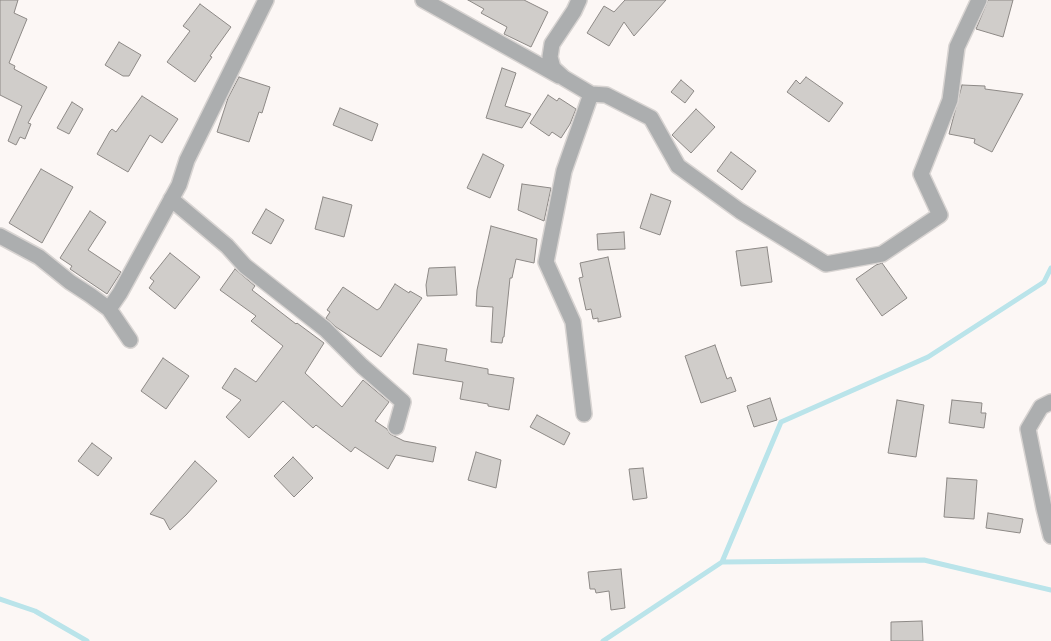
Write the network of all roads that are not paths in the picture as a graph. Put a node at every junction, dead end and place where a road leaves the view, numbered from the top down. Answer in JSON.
{"nodes":[{"id":1,"x":266,"y":0,"type":"edge"},
{"id":2,"x":423,"y":0,"type":"edge"},
{"id":3,"x":579,"y":0,"type":"edge"},
{"id":4,"x":979,"y":0,"type":"edge"},
{"id":5,"x":564,"y":78,"type":"junction"},
{"id":6,"x":591,"y":94,"type":"junction"},
{"id":7,"x":171,"y":198,"type":"junction"},
{"id":8,"x":0,"y":236,"type":"edge"},
{"id":9,"x":109,"y":309,"type":"junction"},
{"id":10,"x":130,"y":340,"type":"dead end"},
{"id":11,"x":1051,"y":402,"type":"edge"},
{"id":12,"x":584,"y":414,"type":"dead end"},
{"id":13,"x":396,"y":427,"type":"dead end"},
{"id":14,"x":1051,"y":536,"type":"edge"}],
"edges":[{"from":1,"to":7,"type":"street"},
{"from":2,"to":5,"type":"street"},
{"from":3,"to":5,"type":"street"},
{"from":4,"to":6,"type":"street"},
{"from":5,"to":6,"type":"street"},
{"from":6,"to":12,"type":"street"},
{"from":7,"to":9,"type":"street"},
{"from":7,"to":13,"type":"street"},
{"from":8,"to":9,"type":"street"},
{"from":9,"to":10,"type":"street"},
{"from":11,"to":14,"type":"street"}]}
